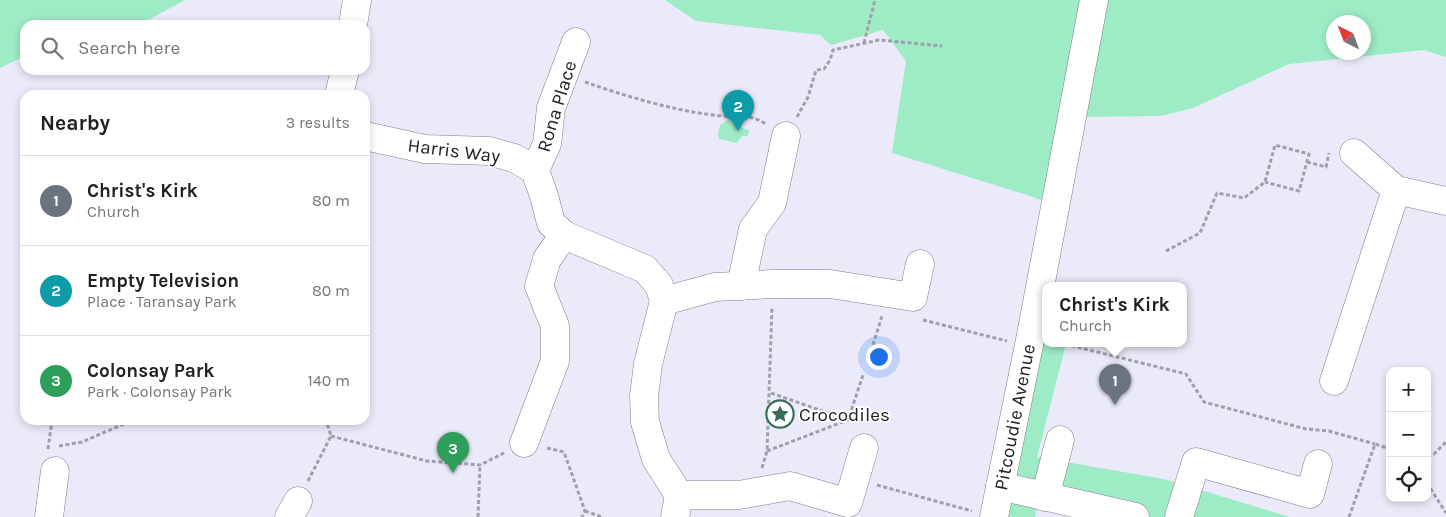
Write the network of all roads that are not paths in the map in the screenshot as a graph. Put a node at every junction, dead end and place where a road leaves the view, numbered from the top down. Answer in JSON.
{"nodes":[{"id":1,"x":357,"y":0,"type":"edge"},
{"id":2,"x":1094,"y":0,"type":"edge"},
{"id":3,"x":354,"y":20,"type":"edge"},
{"id":4,"x":576,"y":42,"type":"dead end"},
{"id":5,"x":344,"y":75,"type":"edge"},
{"id":6,"x":340,"y":90,"type":"edge"},
{"id":7,"x":786,"y":136,"type":"road end"},
{"id":8,"x":370,"y":137,"type":"edge"},
{"id":9,"x":1354,"y":153,"type":"dead end"},
{"id":10,"x":534,"y":170,"type":"junction"},
{"id":11,"x":1396,"y":190,"type":"junction"},
{"id":12,"x":1446,"y":201,"type":"edge"},
{"id":13,"x":564,"y":235,"type":"junction"},
{"id":14,"x":920,"y":264,"type":"dead end"},
{"id":15,"x":1043,"y":282,"type":"edge"},
{"id":16,"x":741,"y":286,"type":"junction"},
{"id":17,"x":1042,"y":296,"type":"edge"},
{"id":18,"x":664,"y":301,"type":"junction"},
{"id":19,"x":1334,"y":381,"type":"dead end"},
{"id":20,"x":1060,"y":440,"type":"dead end"},
{"id":21,"x":524,"y":442,"type":"road end"},
{"id":22,"x":864,"y":448,"type":"dead end"},
{"id":23,"x":51,"y":460,"type":"road end"},
{"id":24,"x":1318,"y":464,"type":"dead end"},
{"id":25,"x":1000,"y":486,"type":"junction"},
{"id":26,"x":1045,"y":497,"type":"junction"},
{"id":27,"x":677,"y":506,"type":"edge"},
{"id":28,"x":1101,"y":513,"type":"edge"},
{"id":29,"x":984,"y":514,"type":"edge"},
{"id":30,"x":49,"y":517,"type":"edge"},
{"id":31,"x":1135,"y":517,"type":"edge"},
{"id":32,"x":1179,"y":517,"type":"edge"}],
"edges":[{"from":1,"to":3,"type":"street"},
{"from":2,"to":15,"type":"street","name":"Pitcoudie Avenue"},
{"from":4,"to":10,"type":"street","name":"Rona Place"},
{"from":5,"to":6,"type":"street"},
{"from":7,"to":16,"type":"street"},
{"from":8,"to":10,"type":"street","name":"Harris Way"},
{"from":9,"to":11,"type":"street"},
{"from":10,"to":13,"type":"street"},
{"from":11,"to":12,"type":"street"},
{"from":11,"to":19,"type":"street"},
{"from":13,"to":18,"type":"street"},
{"from":13,"to":21,"type":"street"},
{"from":14,"to":16,"type":"street"},
{"from":16,"to":18,"type":"street"},
{"from":17,"to":25,"type":"street","name":"Pitcoudie Avenue"},
{"from":18,"to":27,"type":"street"},
{"from":20,"to":26,"type":"street"},
{"from":22,"to":27,"type":"street"},
{"from":23,"to":30,"type":"street"},
{"from":24,"to":32,"type":"street"},
{"from":25,"to":26,"type":"street"},
{"from":25,"to":29,"type":"street","name":"Pitcoudie Avenue"},
{"from":26,"to":28,"type":"street"},
{"from":28,"to":31,"type":"street"}]}
